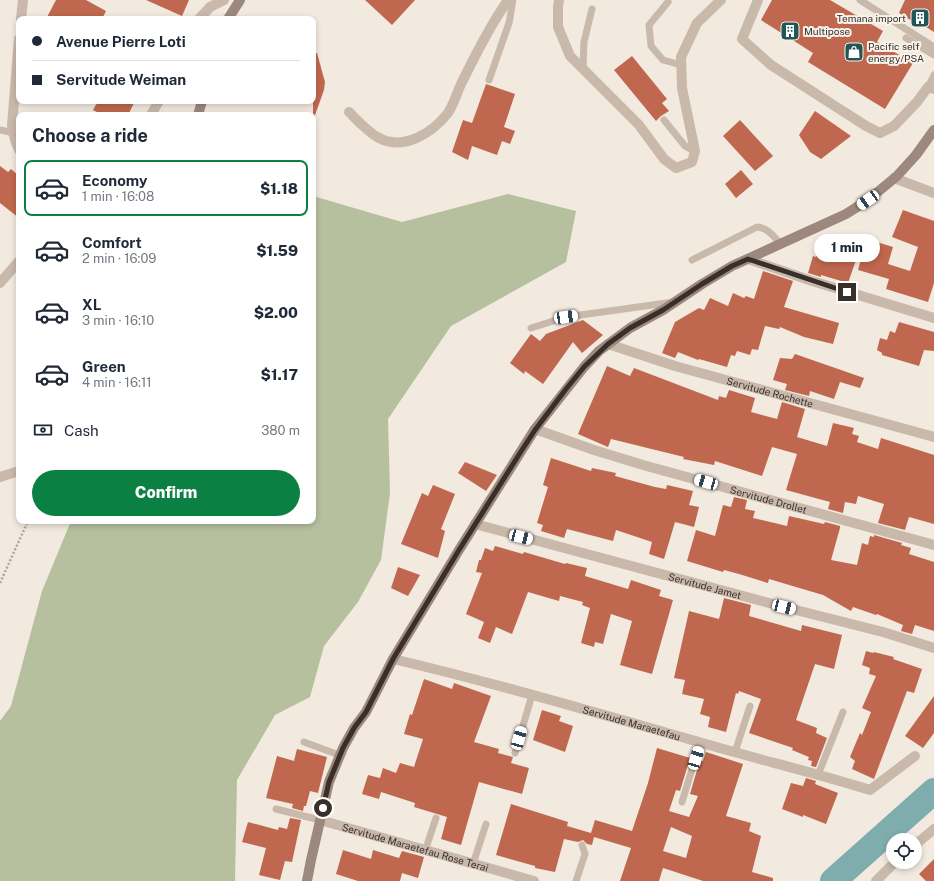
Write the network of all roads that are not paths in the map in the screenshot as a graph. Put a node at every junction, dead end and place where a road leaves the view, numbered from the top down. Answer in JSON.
{"nodes":[{"id":1,"x":23,"y":0,"type":"edge"},
{"id":2,"x":224,"y":0,"type":"edge"},
{"id":3,"x":240,"y":0,"type":"edge"},
{"id":4,"x":508,"y":0,"type":"edge"},
{"id":5,"x":513,"y":0,"type":"edge"},
{"id":6,"x":559,"y":0,"type":"edge"},
{"id":7,"x":721,"y":0,"type":"edge"},
{"id":8,"x":758,"y":0,"type":"edge"},
{"id":9,"x":860,"y":0,"type":"edge"},
{"id":10,"x":668,"y":2,"type":"dead end"},
{"id":11,"x":592,"y":9,"type":"dead end"},
{"id":12,"x":21,"y":16,"type":"edge"},
{"id":13,"x":202,"y":16,"type":"edge"},
{"id":14,"x":230,"y":16,"type":"edge"},
{"id":15,"x":906,"y":38,"type":"dead end"},
{"id":16,"x":934,"y":48,"type":"edge"},
{"id":17,"x":934,"y":55,"type":"edge"},
{"id":18,"x":681,"y":65,"type":"junction"},
{"id":19,"x":583,"y":69,"type":"junction"},
{"id":20,"x":934,"y":75,"type":"edge"},
{"id":21,"x":16,"y":76,"type":"edge"},
{"id":22,"x":489,"y":80,"type":"dead end"},
{"id":23,"x":931,"y":88,"type":"edge"},
{"id":24,"x":349,"y":112,"type":"dead end"},
{"id":25,"x":664,"y":120,"type":"dead end"},
{"id":26,"x":0,"y":130,"type":"edge"},
{"id":27,"x":934,"y":130,"type":"edge"},
{"id":28,"x":14,"y":133,"type":"junction"},
{"id":29,"x":16,"y":142,"type":"edge"},
{"id":30,"x":695,"y":151,"type":"junction"},
{"id":31,"x":894,"y":178,"type":"junction"},
{"id":32,"x":934,"y":193,"type":"edge"},
{"id":33,"x":781,"y":244,"type":"junction"},
{"id":34,"x":748,"y":259,"type":"junction"},
{"id":35,"x":692,"y":260,"type":"dead end"},
{"id":36,"x":16,"y":264,"type":"edge"},
{"id":37,"x":0,"y":283,"type":"edge"},
{"id":38,"x":676,"y":301,"type":"junction"},
{"id":39,"x":934,"y":318,"type":"edge"},
{"id":40,"x":531,"y":328,"type":"dead end"},
{"id":41,"x":608,"y":344,"type":"junction"},
{"id":42,"x":535,"y":430,"type":"junction"},
{"id":43,"x":934,"y":437,"type":"edge"},
{"id":44,"x":16,"y":472,"type":"edge"},
{"id":45,"x":0,"y":477,"type":"edge"},
{"id":46,"x":475,"y":524,"type":"junction"},
{"id":47,"x":934,"y":545,"type":"edge"},
{"id":48,"x":934,"y":648,"type":"edge"},
{"id":49,"x":393,"y":659,"type":"junction"},
{"id":50,"x":532,"y":695,"type":"junction"},
{"id":51,"x":750,"y":706,"type":"dead end"},
{"id":52,"x":843,"y":712,"type":"dead end"},
{"id":53,"x":304,"y":742,"type":"dead end"},
{"id":54,"x":700,"y":743,"type":"junction"},
{"id":55,"x":735,"y":752,"type":"junction"},
{"id":56,"x":515,"y":753,"type":"dead end"},
{"id":57,"x":339,"y":756,"type":"junction"},
{"id":58,"x":915,"y":756,"type":"dead end"},
{"id":59,"x":818,"y":775,"type":"junction"},
{"id":60,"x":682,"y":802,"type":"dead end"},
{"id":61,"x":276,"y":809,"type":"dead end"},
{"id":62,"x":436,"y":818,"type":"dead end"},
{"id":63,"x":320,"y":820,"type":"junction"},
{"id":64,"x":486,"y":824,"type":"dead end"},
{"id":65,"x":934,"y":829,"type":"edge"},
{"id":66,"x":922,"y":839,"type":"edge"},
{"id":67,"x":582,"y":845,"type":"dead end"},
{"id":68,"x":425,"y":851,"type":"junction"},
{"id":69,"x":473,"y":864,"type":"junction"},
{"id":70,"x":888,"y":869,"type":"edge"},
{"id":71,"x":308,"y":881,"type":"edge"},
{"id":72,"x":534,"y":881,"type":"edge"},
{"id":73,"x":576,"y":881,"type":"edge"},
{"id":74,"x":876,"y":881,"type":"edge"}],
"edges":[{"from":1,"to":12,"type":"street"},
{"from":2,"to":13,"type":"street"},
{"from":3,"to":14,"type":"main road"},
{"from":4,"to":24,"type":"street"},
{"from":5,"to":22,"type":"lane"},
{"from":6,"to":19,"type":"street"},
{"from":7,"to":18,"type":"street"},
{"from":8,"to":23,"type":"street"},
{"from":9,"to":16,"type":"lane"},
{"from":10,"to":18,"type":"lane"},
{"from":11,"to":19,"type":"lane"},
{"from":15,"to":17,"type":"lane"},
{"from":18,"to":30,"type":"street"},
{"from":19,"to":30,"type":"street"},
{"from":20,"to":23,"type":"lane"},
{"from":21,"to":28,"type":"street"},
{"from":25,"to":30,"type":"lane"},
{"from":26,"to":28,"type":"lane"},
{"from":27,"to":31,"type":"main road"},
{"from":28,"to":29,"type":"street"},
{"from":31,"to":32,"type":"street"},
{"from":31,"to":33,"type":"main road"},
{"from":33,"to":34,"type":"main road"},
{"from":33,"to":35,"type":"lane"},
{"from":34,"to":38,"type":"main road"},
{"from":34,"to":39,"type":"street"},
{"from":36,"to":37,"type":"street"},
{"from":38,"to":40,"type":"lane"},
{"from":38,"to":41,"type":"main road"},
{"from":41,"to":42,"type":"main road"},
{"from":41,"to":43,"type":"street","name":"Servitude Rochette"},
{"from":42,"to":46,"type":"main road"},
{"from":42,"to":47,"type":"street","name":"Servitude Drollet"},
{"from":44,"to":45,"type":"street"},
{"from":46,"to":48,"type":"street","name":"Servitude Jamet"},
{"from":46,"to":49,"type":"main road"},
{"from":49,"to":50,"type":"street","name":"Servitude Maraetefau"},
{"from":49,"to":57,"type":"main road"},
{"from":50,"to":54,"type":"street","name":"Servitude Maraetefau"},
{"from":50,"to":56,"type":"lane"},
{"from":51,"to":55,"type":"lane"},
{"from":52,"to":59,"type":"lane"},
{"from":53,"to":57,"type":"lane"},
{"from":54,"to":55,"type":"street","name":"Servitude Maraetefau"},
{"from":54,"to":60,"type":"lane"},
{"from":55,"to":59,"type":"street","name":"Servitude Maraetefau"},
{"from":57,"to":63,"type":"main road"},
{"from":58,"to":59,"type":"street","name":"Servitude Maraetefau"},
{"from":61,"to":63,"type":"lane"},
{"from":62,"to":68,"type":"lane"},
{"from":63,"to":68,"type":"street","name":"Servitude Maraetefau Rose Terai"},
{"from":63,"to":71,"type":"main road"},
{"from":64,"to":69,"type":"lane"},
{"from":65,"to":66,"type":"street"},
{"from":67,"to":73,"type":"lane"},
{"from":68,"to":69,"type":"street","name":"Servitude Maraetefau Rose Terai"},
{"from":69,"to":72,"type":"street","name":"Servitude Maraetefau Rose Terai"},
{"from":70,"to":74,"type":"street"}]}
